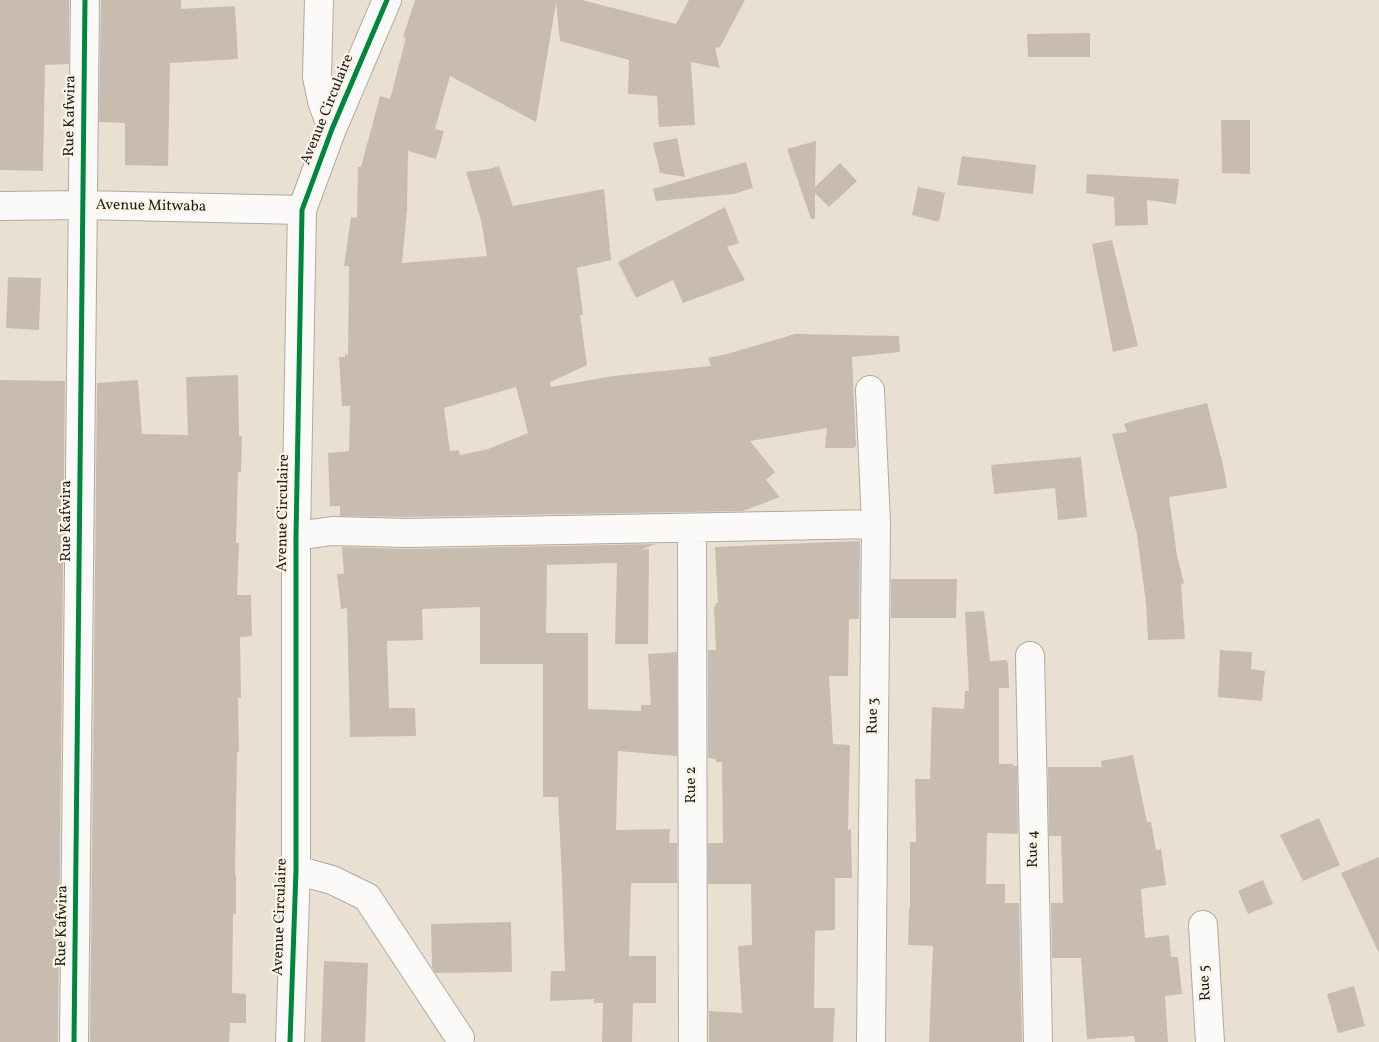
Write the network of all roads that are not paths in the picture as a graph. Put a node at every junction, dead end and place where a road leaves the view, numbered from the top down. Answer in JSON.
{"nodes":[{"id":1,"x":85,"y":0,"type":"edge"},
{"id":2,"x":319,"y":0,"type":"edge"},
{"id":3,"x":387,"y":0,"type":"edge"},
{"id":4,"x":332,"y":129,"type":"junction"},
{"id":5,"x":82,"y":205,"type":"junction"},
{"id":6,"x":0,"y":206,"type":"edge"},
{"id":7,"x":302,"y":210,"type":"junction"},
{"id":8,"x":870,"y":390,"type":"dead end"},
{"id":9,"x":876,"y":524,"type":"junction"},
{"id":10,"x":692,"y":528,"type":"junction"},
{"id":11,"x":296,"y":536,"type":"junction"},
{"id":12,"x":1030,"y":656,"type":"dead end"},
{"id":13,"x":296,"y":870,"type":"junction"},
{"id":14,"x":1203,"y":924,"type":"dead end"},
{"id":15,"x":460,"y":1038,"type":"dead end"},
{"id":16,"x":74,"y":1042,"type":"edge"},
{"id":17,"x":290,"y":1042,"type":"edge"},
{"id":18,"x":693,"y":1042,"type":"edge"},
{"id":19,"x":871,"y":1042,"type":"edge"},
{"id":20,"x":1038,"y":1042,"type":"edge"},
{"id":21,"x":1210,"y":1042,"type":"edge"}],
"edges":[{"from":1,"to":5,"type":"street","name":"Rue Kafwira"},
{"from":2,"to":4,"type":"street"},
{"from":3,"to":4,"type":"street","name":"Avenue Circulaire"},
{"from":4,"to":7,"type":"street","name":"Avenue Circulaire"},
{"from":5,"to":6,"type":"street","name":"Avenue Mitwaba"},
{"from":5,"to":7,"type":"street","name":"Avenue Mitwaba"},
{"from":5,"to":16,"type":"street","name":"Rue Kafwira"},
{"from":7,"to":11,"type":"street","name":"Avenue Circulaire"},
{"from":8,"to":9,"type":"street","name":"Rue 3"},
{"from":9,"to":10,"type":"street"},
{"from":9,"to":19,"type":"street","name":"Rue 3"},
{"from":10,"to":11,"type":"street"},
{"from":10,"to":18,"type":"street","name":"Rue 2"},
{"from":11,"to":13,"type":"street","name":"Avenue Circulaire"},
{"from":12,"to":20,"type":"street","name":"Rue 4"},
{"from":13,"to":15,"type":"street"},
{"from":13,"to":17,"type":"street","name":"Avenue Circulaire"},
{"from":14,"to":21,"type":"street","name":"Rue 5"}]}
